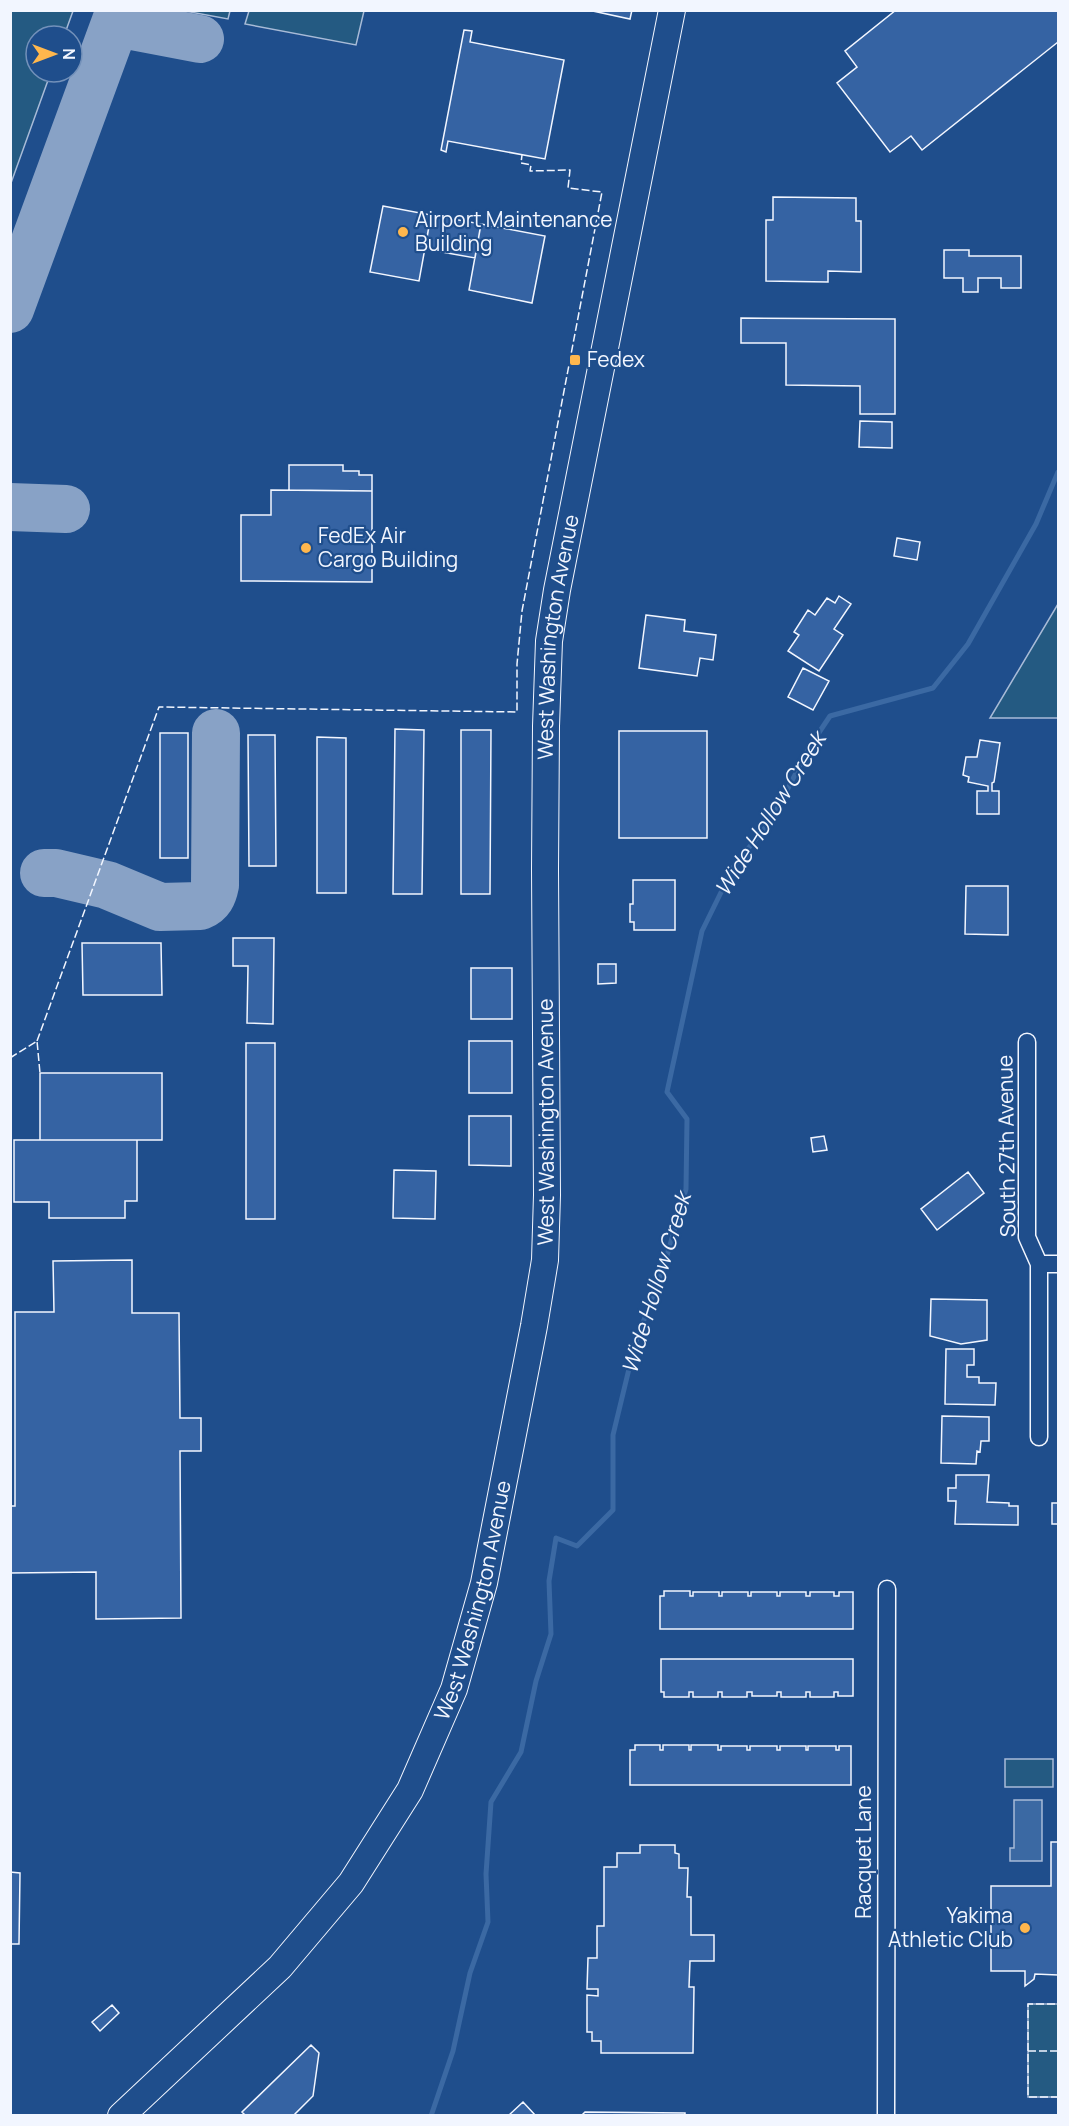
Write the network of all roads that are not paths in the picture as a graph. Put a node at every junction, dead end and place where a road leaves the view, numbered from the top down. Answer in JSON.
{"nodes":[{"id":1,"x":672,"y":10,"type":"edge"},
{"id":2,"x":1027,"y":1042,"type":"dead end"},
{"id":3,"x":1039,"y":1264,"type":"junction"},
{"id":4,"x":1059,"y":1264,"type":"edge"},
{"id":5,"x":1040,"y":1437,"type":"dead end"},
{"id":6,"x":887,"y":1589,"type":"dead end"},
{"id":7,"x":121,"y":2115,"type":"edge"},
{"id":8,"x":886,"y":2115,"type":"edge"}],
"edges":[{"from":1,"to":7,"type":"main road","name":"West Washington Avenue"},
{"from":2,"to":3,"type":"street","name":"South 27th Avenue"},
{"from":3,"to":4,"type":"street"},
{"from":3,"to":5,"type":"street"},
{"from":6,"to":8,"type":"street","name":"Racquet Lane"}]}
